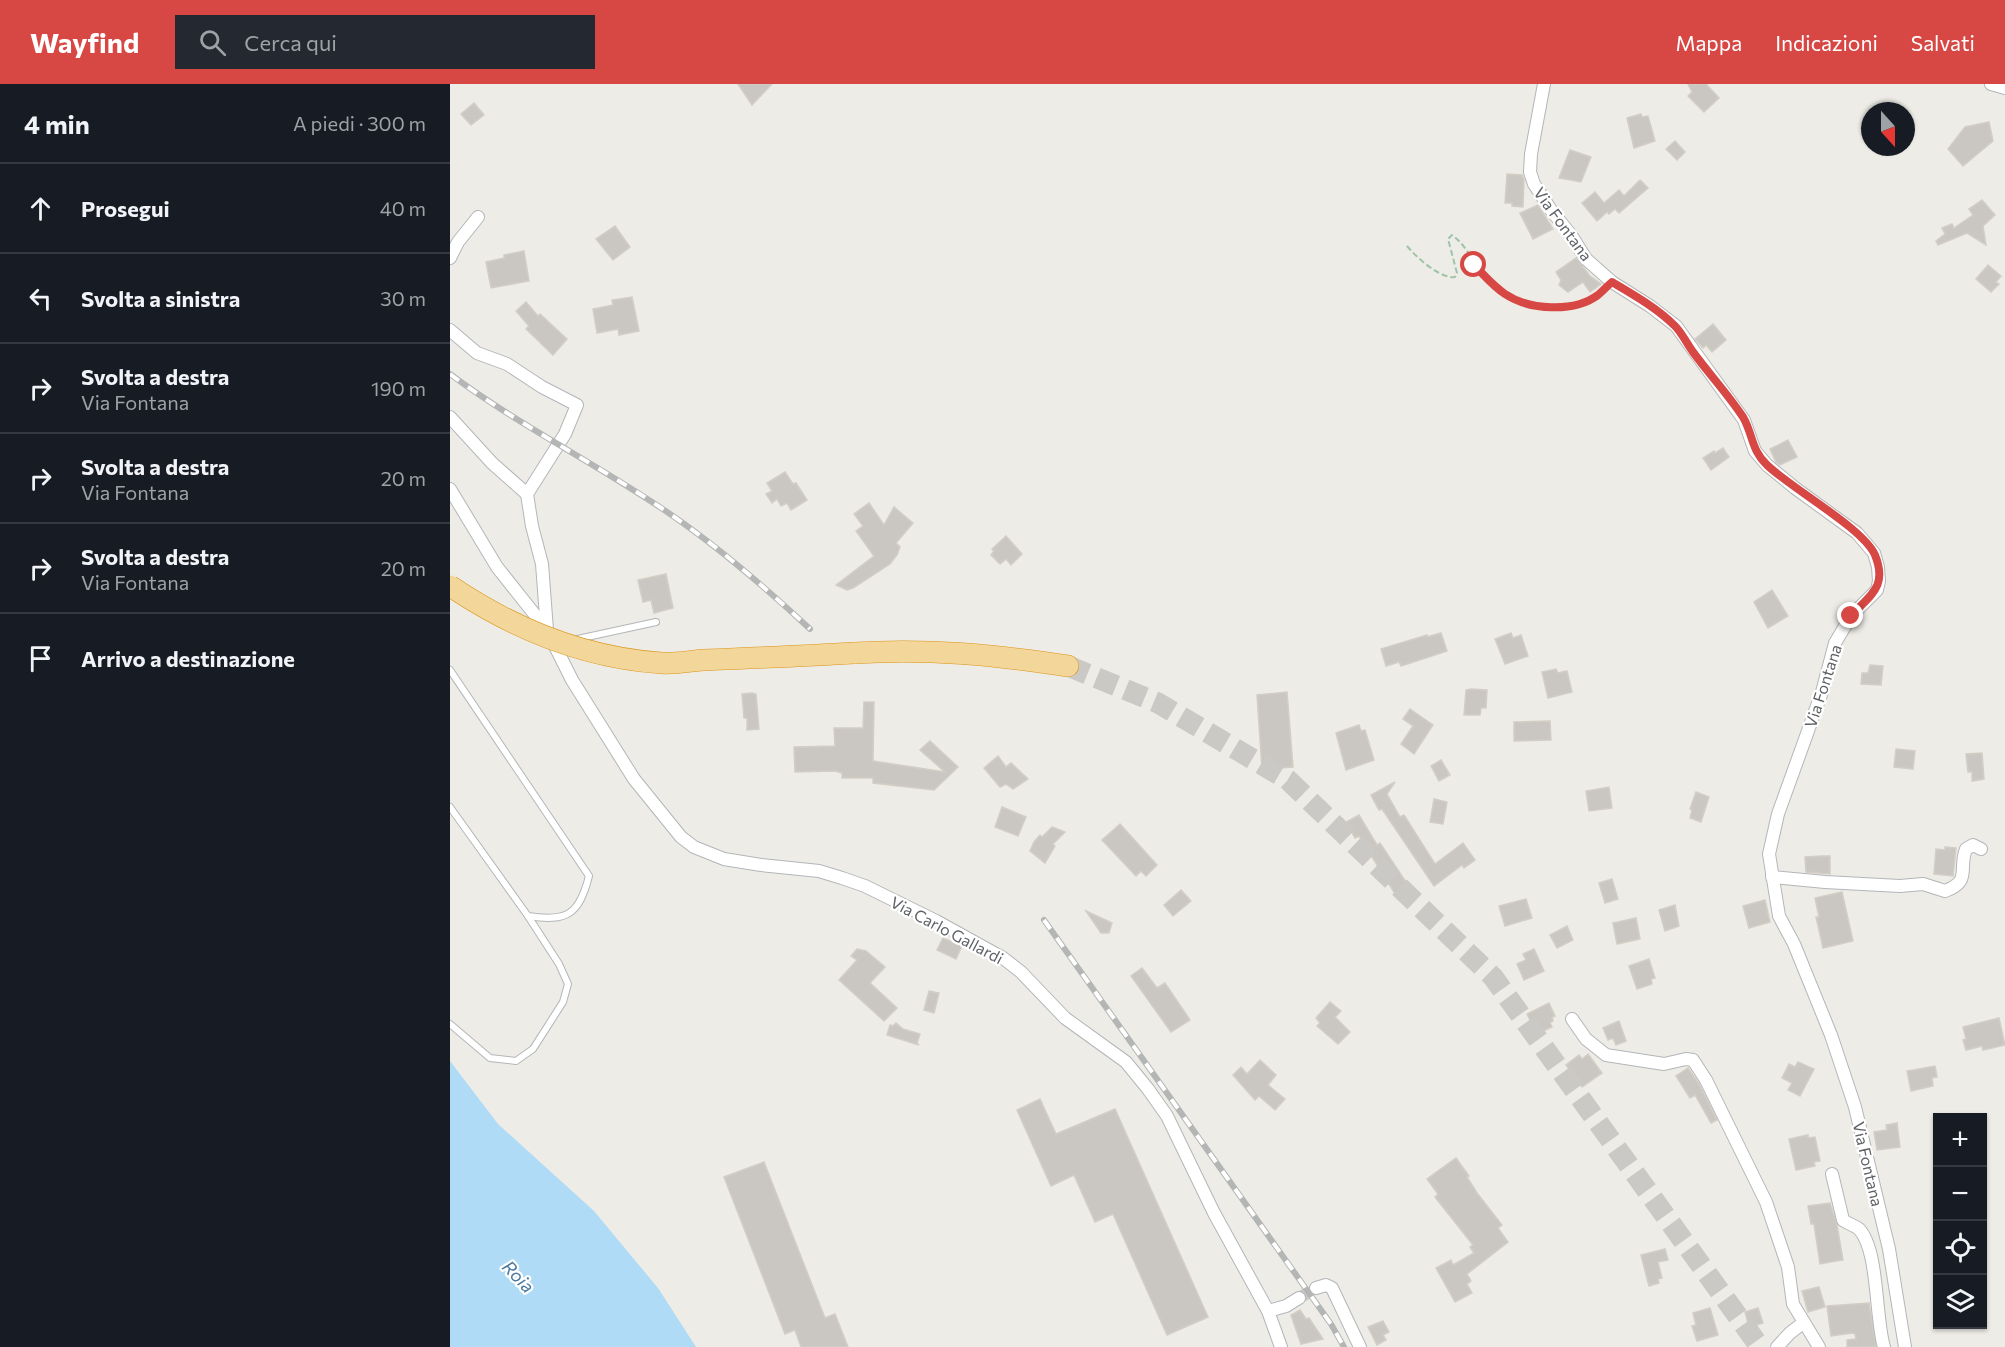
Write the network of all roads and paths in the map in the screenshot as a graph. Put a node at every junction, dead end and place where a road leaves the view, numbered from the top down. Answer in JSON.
{"nodes":[{"id":1,"x":1544,"y":84,"type":"edge"},
{"id":2,"x":1991,"y":84,"type":"edge"},
{"id":3,"x":2005,"y":88,"type":"edge"},
{"id":4,"x":478,"y":217,"type":"dead end"},
{"id":5,"x":1407,"y":246,"type":"dead end"},
{"id":6,"x":450,"y":258,"type":"edge"},
{"id":7,"x":1612,"y":282,"type":"junction"},
{"id":8,"x":450,"y":330,"type":"edge"},
{"id":9,"x":450,"y":417,"type":"edge"},
{"id":10,"x":450,"y":489,"type":"edge"},
{"id":11,"x":527,"y":494,"type":"junction"},
{"id":12,"x":450,"y":586,"type":"edge"},
{"id":13,"x":656,"y":622,"type":"dead end"},
{"id":14,"x":547,"y":630,"type":"junction"},
{"id":15,"x":555,"y":645,"type":"junction"},
{"id":16,"x":1068,"y":666,"type":"tunnel mouth"},
{"id":17,"x":450,"y":670,"type":"edge"},
{"id":18,"x":450,"y":807,"type":"edge"},
{"id":19,"x":1981,"y":849,"type":"dead end"},
{"id":20,"x":1772,"y":877,"type":"junction"},
{"id":21,"x":528,"y":916,"type":"junction"},
{"id":22,"x":1572,"y":1019,"type":"dead end"},
{"id":23,"x":450,"y":1024,"type":"edge"},
{"id":24,"x":1832,"y":1174,"type":"dead end"},
{"id":25,"x":1316,"y":1288,"type":"dead end"},
{"id":26,"x":1299,"y":1298,"type":"tunnel mouth"},
{"id":27,"x":1269,"y":1311,"type":"junction"},
{"id":28,"x":1803,"y":1323,"type":"junction"},
{"id":29,"x":1281,"y":1347,"type":"edge"},
{"id":30,"x":1360,"y":1347,"type":"edge"},
{"id":31,"x":1777,"y":1347,"type":"edge"},
{"id":32,"x":1819,"y":1347,"type":"edge"},
{"id":33,"x":1884,"y":1347,"type":"edge"},
{"id":34,"x":1905,"y":1347,"type":"edge"}],
"edges":[{"from":1,"to":7,"type":"street","name":"Via Fontana"},
{"from":2,"to":3,"type":"street"},
{"from":4,"to":6,"type":"street"},
{"from":5,"to":7,"type":"path"},
{"from":7,"to":20,"type":"street","name":"Via Fontana"},
{"from":8,"to":11,"type":"street"},
{"from":9,"to":11,"type":"street"},
{"from":10,"to":14,"type":"street"},
{"from":11,"to":14,"type":"street"},
{"from":12,"to":16,"type":"highway","bridge":true},
{"from":13,"to":15,"type":"lane"},
{"from":14,"to":15,"type":"street","name":"Via Carlo Gallardi"},
{"from":15,"to":27,"type":"street","name":"Via Carlo Gallardi"},
{"from":17,"to":21,"type":"lane"},
{"from":18,"to":21,"type":"lane"},
{"from":19,"to":20,"type":"street"},
{"from":20,"to":34,"type":"street","name":"Via Fontana"},
{"from":21,"to":23,"type":"lane"},
{"from":22,"to":28,"type":"street"},
{"from":24,"to":33,"type":"street"},
{"from":25,"to":30,"type":"street"},
{"from":26,"to":27,"type":"street"},
{"from":27,"to":29,"type":"street","name":"Via Carlo Gallardi"},
{"from":28,"to":31,"type":"street"},
{"from":28,"to":32,"type":"street"}]}
